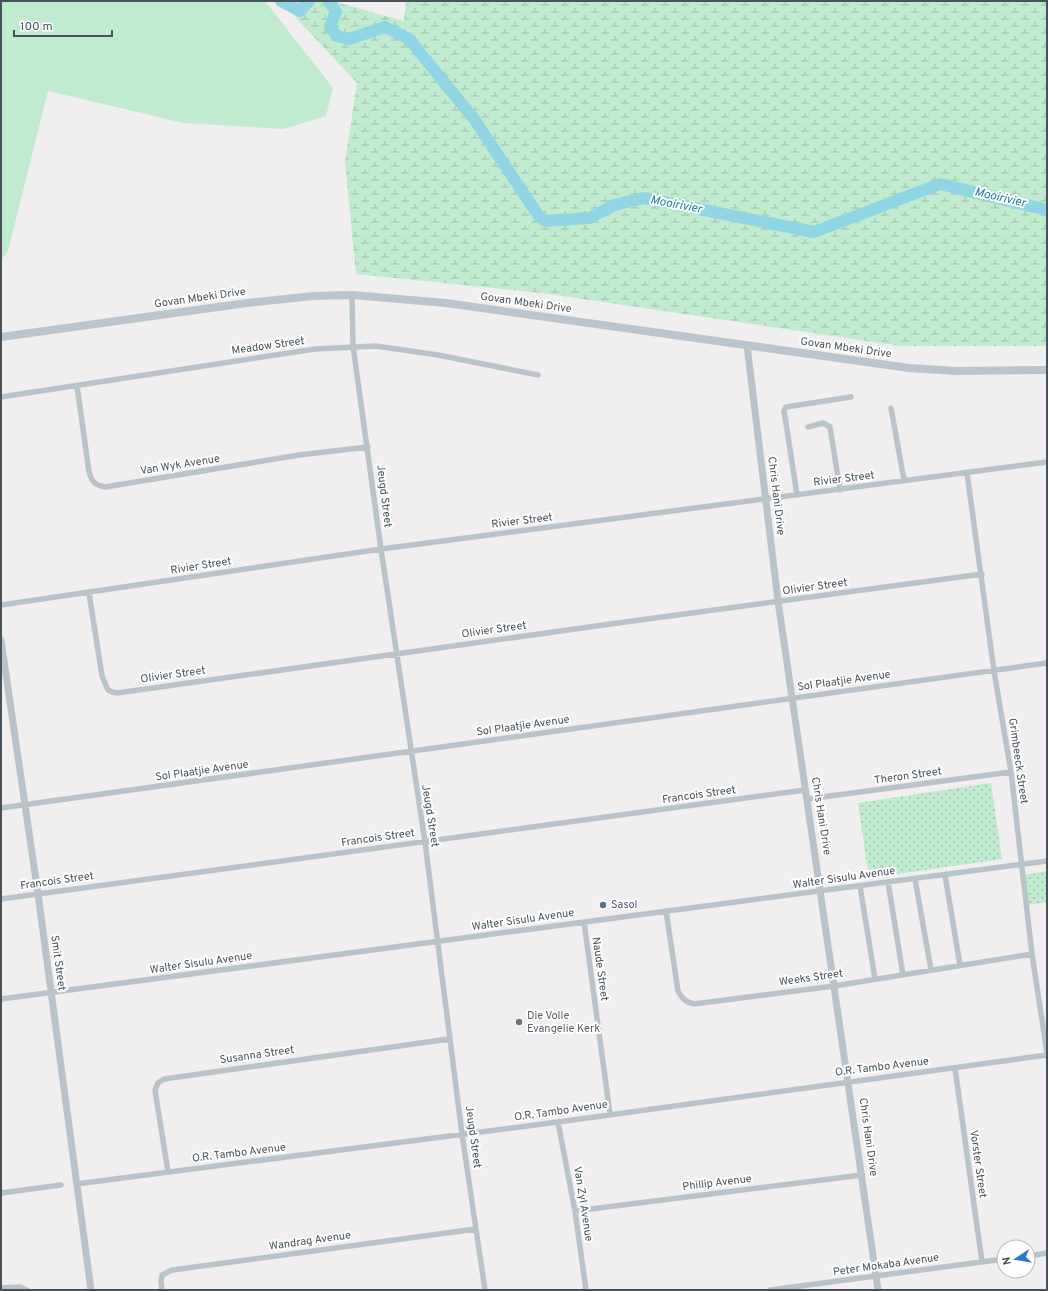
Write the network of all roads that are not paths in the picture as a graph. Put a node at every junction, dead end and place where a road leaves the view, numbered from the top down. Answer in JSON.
{"nodes":[{"id":1,"x":352,"y":295,"type":"junction"},
{"id":2,"x":1,"y":337,"type":"edge"},
{"id":3,"x":747,"y":345,"type":"junction"},
{"id":4,"x":353,"y":346,"type":"junction"},
{"id":5,"x":1047,"y":370,"type":"edge"},
{"id":6,"x":538,"y":375,"type":"dead end"},
{"id":7,"x":77,"y":386,"type":"junction"},
{"id":8,"x":1,"y":397,"type":"edge"},
{"id":9,"x":851,"y":397,"type":"dead end"},
{"id":10,"x":891,"y":408,"type":"dead end"},
{"id":11,"x":808,"y":427,"type":"dead end"},
{"id":12,"x":368,"y":447,"type":"junction"},
{"id":13,"x":1047,"y":462,"type":"edge"},
{"id":14,"x":967,"y":473,"type":"junction"},
{"id":15,"x":904,"y":480,"type":"junction"},
{"id":16,"x":840,"y":490,"type":"junction"},
{"id":17,"x":797,"y":495,"type":"junction"},
{"id":18,"x":765,"y":499,"type":"junction"},
{"id":19,"x":381,"y":549,"type":"junction"},
{"id":20,"x":982,"y":574,"type":"junction"},
{"id":21,"x":89,"y":593,"type":"junction"},
{"id":22,"x":778,"y":601,"type":"junction"},
{"id":23,"x":1,"y":605,"type":"edge"},
{"id":24,"x":1,"y":640,"type":"edge"},
{"id":25,"x":396,"y":653,"type":"junction"},
{"id":26,"x":1047,"y":663,"type":"edge"},
{"id":27,"x":994,"y":671,"type":"junction"},
{"id":28,"x":793,"y":698,"type":"junction"},
{"id":29,"x":410,"y":751,"type":"junction"},
{"id":30,"x":1011,"y":772,"type":"junction"},
{"id":31,"x":805,"y":790,"type":"junction"},
{"id":32,"x":807,"y":799,"type":"junction"},
{"id":33,"x":25,"y":806,"type":"junction"},
{"id":34,"x":1,"y":808,"type":"edge"},
{"id":35,"x":424,"y":842,"type":"junction"},
{"id":36,"x":1047,"y":861,"type":"edge"},
{"id":37,"x":1022,"y":865,"type":"junction"},
{"id":38,"x":946,"y":875,"type":"junction"},
{"id":39,"x":915,"y":879,"type":"junction"},
{"id":40,"x":888,"y":882,"type":"junction"},
{"id":41,"x":860,"y":886,"type":"junction"},
{"id":42,"x":821,"y":891,"type":"junction"},
{"id":43,"x":38,"y":894,"type":"junction"},
{"id":44,"x":1,"y":899,"type":"edge"},
{"id":45,"x":666,"y":911,"type":"junction"},
{"id":46,"x":584,"y":922,"type":"junction"},
{"id":47,"x":438,"y":941,"type":"junction"},
{"id":48,"x":1032,"y":954,"type":"junction"},
{"id":49,"x":960,"y":965,"type":"junction"},
{"id":50,"x":931,"y":970,"type":"junction"},
{"id":51,"x":903,"y":975,"type":"junction"},
{"id":52,"x":875,"y":979,"type":"junction"},
{"id":53,"x":834,"y":986,"type":"junction"},
{"id":54,"x":51,"y":993,"type":"junction"},
{"id":55,"x":1,"y":999,"type":"edge"},
{"id":56,"x":449,"y":1039,"type":"junction"},
{"id":57,"x":1047,"y":1054,"type":"edge"},
{"id":58,"x":955,"y":1068,"type":"junction"},
{"id":59,"x":849,"y":1082,"type":"junction"},
{"id":60,"x":610,"y":1114,"type":"junction"},
{"id":61,"x":558,"y":1122,"type":"junction"},
{"id":62,"x":462,"y":1134,"type":"junction"},
{"id":63,"x":168,"y":1172,"type":"junction"},
{"id":64,"x":862,"y":1175,"type":"junction"},
{"id":65,"x":76,"y":1184,"type":"junction"},
{"id":66,"x":60,"y":1185,"type":"dead end"},
{"id":67,"x":1,"y":1193,"type":"edge"},
{"id":68,"x":575,"y":1211,"type":"junction"},
{"id":69,"x":476,"y":1229,"type":"junction"},
{"id":70,"x":1047,"y":1253,"type":"edge"},
{"id":71,"x":1036,"y":1255,"type":"edge"},
{"id":72,"x":996,"y":1260,"type":"edge"},
{"id":73,"x":982,"y":1262,"type":"junction"},
{"id":74,"x":876,"y":1276,"type":"junction"},
{"id":75,"x":1,"y":1288,"type":"edge"},
{"id":76,"x":26,"y":1290,"type":"edge"},
{"id":77,"x":91,"y":1290,"type":"edge"},
{"id":78,"x":162,"y":1290,"type":"edge"},
{"id":79,"x":485,"y":1290,"type":"edge"},
{"id":80,"x":586,"y":1290,"type":"edge"},
{"id":81,"x":770,"y":1290,"type":"edge"},
{"id":82,"x":878,"y":1290,"type":"edge"}],
"edges":[{"from":1,"to":2,"type":"main road","name":"Govan Mbeki Drive"},
{"from":1,"to":3,"type":"main road","name":"Govan Mbeki Drive"},
{"from":1,"to":4,"type":"street","name":"Jeugd Street"},
{"from":3,"to":5,"type":"main road","name":"Govan Mbeki Drive"},
{"from":3,"to":18,"type":"street","name":"Chris Hani Drive"},
{"from":4,"to":6,"type":"street","name":"Meadow Street"},
{"from":4,"to":7,"type":"street","name":"Meadow Street"},
{"from":4,"to":12,"type":"street","name":"Jeugd Street"},
{"from":7,"to":8,"type":"street","name":"Meadow Street"},
{"from":7,"to":12,"type":"street","name":"Van Wyk Avenue"},
{"from":9,"to":17,"type":"street"},
{"from":10,"to":15,"type":"street"},
{"from":11,"to":16,"type":"street"},
{"from":12,"to":19,"type":"street","name":"Jeugd Street"},
{"from":13,"to":14,"type":"street","name":"Rivier Street"},
{"from":14,"to":15,"type":"street","name":"Rivier Street"},
{"from":14,"to":20,"type":"street","name":"Grimbeeck Street"},
{"from":15,"to":16,"type":"street","name":"Rivier Street"},
{"from":16,"to":17,"type":"street","name":"Rivier Street"},
{"from":17,"to":18,"type":"street","name":"Rivier Street"},
{"from":18,"to":19,"type":"street","name":"Rivier Street"},
{"from":18,"to":22,"type":"street","name":"Chris Hani Drive"},
{"from":19,"to":21,"type":"street","name":"Rivier Street"},
{"from":19,"to":25,"type":"street","name":"Jeugd Street"},
{"from":20,"to":22,"type":"street","name":"Olivier Street"},
{"from":20,"to":27,"type":"street","name":"Grimbeeck Street"},
{"from":21,"to":23,"type":"street","name":"Rivier Street"},
{"from":21,"to":25,"type":"street","name":"Olivier Street"},
{"from":22,"to":25,"type":"street","name":"Olivier Street"},
{"from":22,"to":28,"type":"street","name":"Chris Hani Drive"},
{"from":24,"to":33,"type":"street","name":"Smit Street"},
{"from":25,"to":29,"type":"street","name":"Jeugd Street"},
{"from":26,"to":27,"type":"street","name":"Sol Plaatjie Avenue"},
{"from":27,"to":28,"type":"street","name":"Sol Plaatjie Avenue"},
{"from":27,"to":30,"type":"street","name":"Grimbeeck Street"},
{"from":28,"to":29,"type":"street","name":"Sol Plaatjie Avenue"},
{"from":28,"to":31,"type":"street","name":"Chris Hani Drive"},
{"from":29,"to":33,"type":"street","name":"Sol Plaatjie Avenue"},
{"from":29,"to":35,"type":"street","name":"Jeugd Street"},
{"from":30,"to":32,"type":"street","name":"Theron Street"},
{"from":30,"to":37,"type":"street","name":"Grimbeeck Street"},
{"from":31,"to":32,"type":"street","name":"Chris Hani Drive"},
{"from":31,"to":35,"type":"street","name":"Francois Street"},
{"from":32,"to":42,"type":"street","name":"Chris Hani Drive"},
{"from":33,"to":34,"type":"street","name":"Sol Plaatjie Avenue"},
{"from":33,"to":43,"type":"street","name":"Smit Street"},
{"from":35,"to":43,"type":"street","name":"Francois Street"},
{"from":35,"to":47,"type":"street","name":"Jeugd Street"},
{"from":36,"to":37,"type":"street","name":"Walter Sisulu Avenue"},
{"from":37,"to":38,"type":"street","name":"Walter Sisulu Avenue"},
{"from":37,"to":48,"type":"street","name":"Grimbeeck Street"},
{"from":38,"to":39,"type":"street","name":"Walter Sisulu Avenue"},
{"from":38,"to":49,"type":"street"},
{"from":39,"to":40,"type":"street","name":"Walter Sisulu Avenue"},
{"from":39,"to":50,"type":"street"},
{"from":40,"to":41,"type":"street","name":"Walter Sisulu Avenue"},
{"from":40,"to":51,"type":"street"},
{"from":41,"to":42,"type":"street","name":"Walter Sisulu Avenue"},
{"from":41,"to":52,"type":"street"},
{"from":42,"to":45,"type":"street","name":"Walter Sisulu Avenue"},
{"from":42,"to":53,"type":"street","name":"Chris Hani Drive"},
{"from":43,"to":44,"type":"street","name":"Francois Street"},
{"from":43,"to":54,"type":"street","name":"Smit Street"},
{"from":45,"to":46,"type":"street","name":"Walter Sisulu Avenue"},
{"from":45,"to":53,"type":"street","name":"Weeks Street"},
{"from":46,"to":47,"type":"street","name":"Walter Sisulu Avenue"},
{"from":46,"to":60,"type":"street","name":"Naude Street"},
{"from":47,"to":54,"type":"street","name":"Walter Sisulu Avenue"},
{"from":47,"to":56,"type":"street","name":"Jeugd Street"},
{"from":48,"to":49,"type":"street","name":"Weeks Street"},
{"from":48,"to":57,"type":"street","name":"Grimbeeck Street"},
{"from":49,"to":50,"type":"street","name":"Weeks Street"},
{"from":50,"to":51,"type":"street","name":"Weeks Street"},
{"from":51,"to":52,"type":"street","name":"Weeks Street"},
{"from":52,"to":53,"type":"street","name":"Weeks Street"},
{"from":53,"to":59,"type":"street","name":"Chris Hani Drive"},
{"from":54,"to":55,"type":"street","name":"Walter Sisulu Avenue"},
{"from":54,"to":65,"type":"street","name":"Smit Street"},
{"from":56,"to":62,"type":"street","name":"Jeugd Street"},
{"from":56,"to":63,"type":"street","name":"Susanna Street"},
{"from":57,"to":58,"type":"street","name":"O.R. Tambo Avenue"},
{"from":58,"to":59,"type":"street","name":"O.R. Tambo Avenue"},
{"from":58,"to":73,"type":"street","name":"Vorster Street"},
{"from":59,"to":60,"type":"street","name":"O.R. Tambo Avenue"},
{"from":59,"to":64,"type":"street","name":"Chris Hani Drive"},
{"from":60,"to":61,"type":"street","name":"O.R. Tambo Avenue"},
{"from":61,"to":62,"type":"street","name":"O.R. Tambo Avenue"},
{"from":61,"to":68,"type":"street","name":"Van Zyl Avenue"},
{"from":62,"to":63,"type":"street","name":"O.R. Tambo Avenue"},
{"from":62,"to":69,"type":"street","name":"Jeugd Street"},
{"from":63,"to":65,"type":"street","name":"O.R. Tambo Avenue"},
{"from":64,"to":68,"type":"street","name":"Phillip Avenue"},
{"from":64,"to":74,"type":"street","name":"Chris Hani Drive"},
{"from":65,"to":77,"type":"street","name":"Smit Street"},
{"from":66,"to":67,"type":"street"},
{"from":68,"to":80,"type":"street","name":"Van Zyl Avenue"},
{"from":69,"to":78,"type":"street","name":"Wandrag Avenue"},
{"from":69,"to":79,"type":"street","name":"Jeugd Street"},
{"from":70,"to":71,"type":"street"},
{"from":72,"to":73,"type":"street","name":"Peter Mokaba Avenue"},
{"from":73,"to":74,"type":"street","name":"Peter Mokaba Avenue"},
{"from":74,"to":81,"type":"street","name":"Peter Mokaba Avenue"},
{"from":74,"to":82,"type":"street","name":"Chris Hani Drive"},
{"from":75,"to":76,"type":"street"}]}
